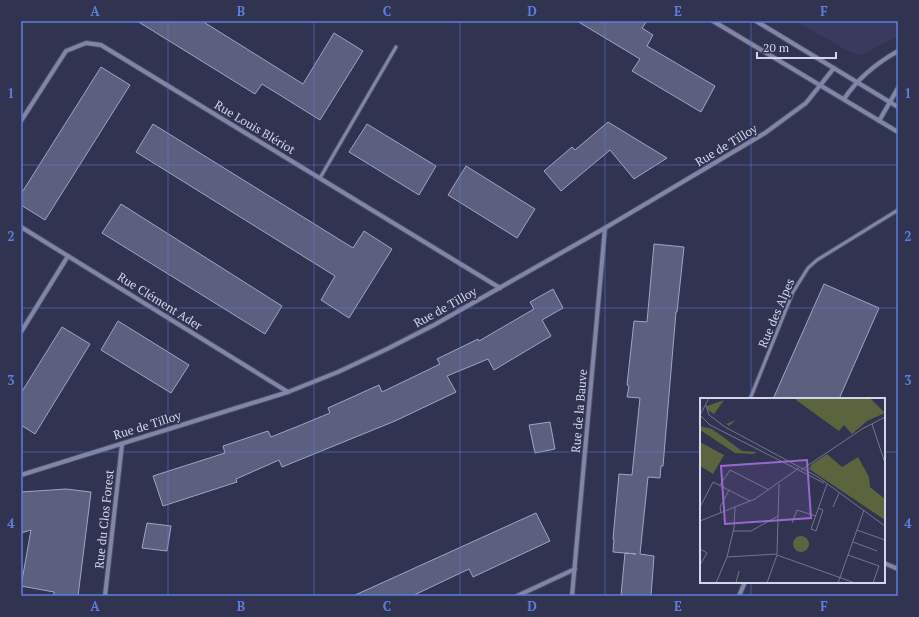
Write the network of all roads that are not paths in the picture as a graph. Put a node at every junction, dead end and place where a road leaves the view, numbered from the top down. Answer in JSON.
{"nodes":[{"id":1,"x":713,"y":21,"type":"edge"},
{"id":2,"x":756,"y":21,"type":"edge"},
{"id":3,"x":396,"y":47,"type":"dead end"},
{"id":4,"x":898,"y":51,"type":"edge"},
{"id":5,"x":834,"y":68,"type":"junction"},
{"id":6,"x":856,"y":82,"type":"junction"},
{"id":7,"x":821,"y":86,"type":"junction"},
{"id":8,"x":898,"y":88,"type":"edge"},
{"id":9,"x":844,"y":99,"type":"junction"},
{"id":10,"x":890,"y":102,"type":"junction"},
{"id":11,"x":898,"y":107,"type":"edge"},
{"id":12,"x":21,"y":121,"type":"edge"},
{"id":13,"x":879,"y":121,"type":"junction"},
{"id":14,"x":898,"y":132,"type":"edge"},
{"id":15,"x":320,"y":178,"type":"junction"},
{"id":16,"x":898,"y":210,"type":"edge"},
{"id":17,"x":21,"y":227,"type":"edge"},
{"id":18,"x":605,"y":228,"type":"junction"},
{"id":19,"x":68,"y":256,"type":"junction"},
{"id":20,"x":500,"y":288,"type":"junction"},
{"id":21,"x":21,"y":332,"type":"edge"},
{"id":22,"x":288,"y":392,"type":"junction"},
{"id":23,"x":750,"y":398,"type":"edge"},
{"id":24,"x":122,"y":444,"type":"junction"},
{"id":25,"x":21,"y":475,"type":"edge"},
{"id":26,"x":885,"y":563,"type":"edge"},
{"id":27,"x":575,"y":569,"type":"junction"},
{"id":28,"x":898,"y":569,"type":"edge"},
{"id":29,"x":745,"y":583,"type":"edge"},
{"id":30,"x":105,"y":596,"type":"edge"},
{"id":31,"x":517,"y":596,"type":"edge"},
{"id":32,"x":572,"y":596,"type":"edge"},
{"id":33,"x":739,"y":596,"type":"edge"}],
"edges":[{"from":1,"to":7,"type":"street"},
{"from":2,"to":5,"type":"street"},
{"from":3,"to":15,"type":"lane"},
{"from":4,"to":6,"type":"street"},
{"from":5,"to":6,"type":"street"},
{"from":5,"to":7,"type":"street","name":"Rue de Tilloy"},
{"from":6,"to":9,"type":"street"},
{"from":6,"to":10,"type":"street"},
{"from":7,"to":9,"type":"street"},
{"from":7,"to":18,"type":"street","name":"Rue de Tilloy"},
{"from":8,"to":10,"type":"street"},
{"from":9,"to":13,"type":"street"},
{"from":10,"to":11,"type":"street"},
{"from":10,"to":13,"type":"street"},
{"from":12,"to":15,"type":"street","name":"Rue Louis Blériot"},
{"from":13,"to":14,"type":"street"},
{"from":15,"to":20,"type":"street","name":"Rue Louis Blériot"},
{"from":16,"to":23,"type":"lane","name":"Rue des Alpes"},
{"from":17,"to":19,"type":"street","name":"Rue Clément Ader"},
{"from":18,"to":20,"type":"street","name":"Rue de Tilloy"},
{"from":18,"to":27,"type":"street","name":"Rue de la Bauve"},
{"from":19,"to":21,"type":"street"},
{"from":19,"to":22,"type":"street","name":"Rue Clément Ader"},
{"from":20,"to":22,"type":"street","name":"Rue de Tilloy"},
{"from":22,"to":24,"type":"street","name":"Rue de Tilloy"},
{"from":24,"to":25,"type":"street","name":"Rue de Tilloy"},
{"from":24,"to":30,"type":"street","name":"Rue du Clos Forest"},
{"from":26,"to":28,"type":"street"},
{"from":27,"to":31,"type":"street"},
{"from":27,"to":32,"type":"street","name":"Rue de la Bauve"},
{"from":29,"to":33,"type":"street"}]}
